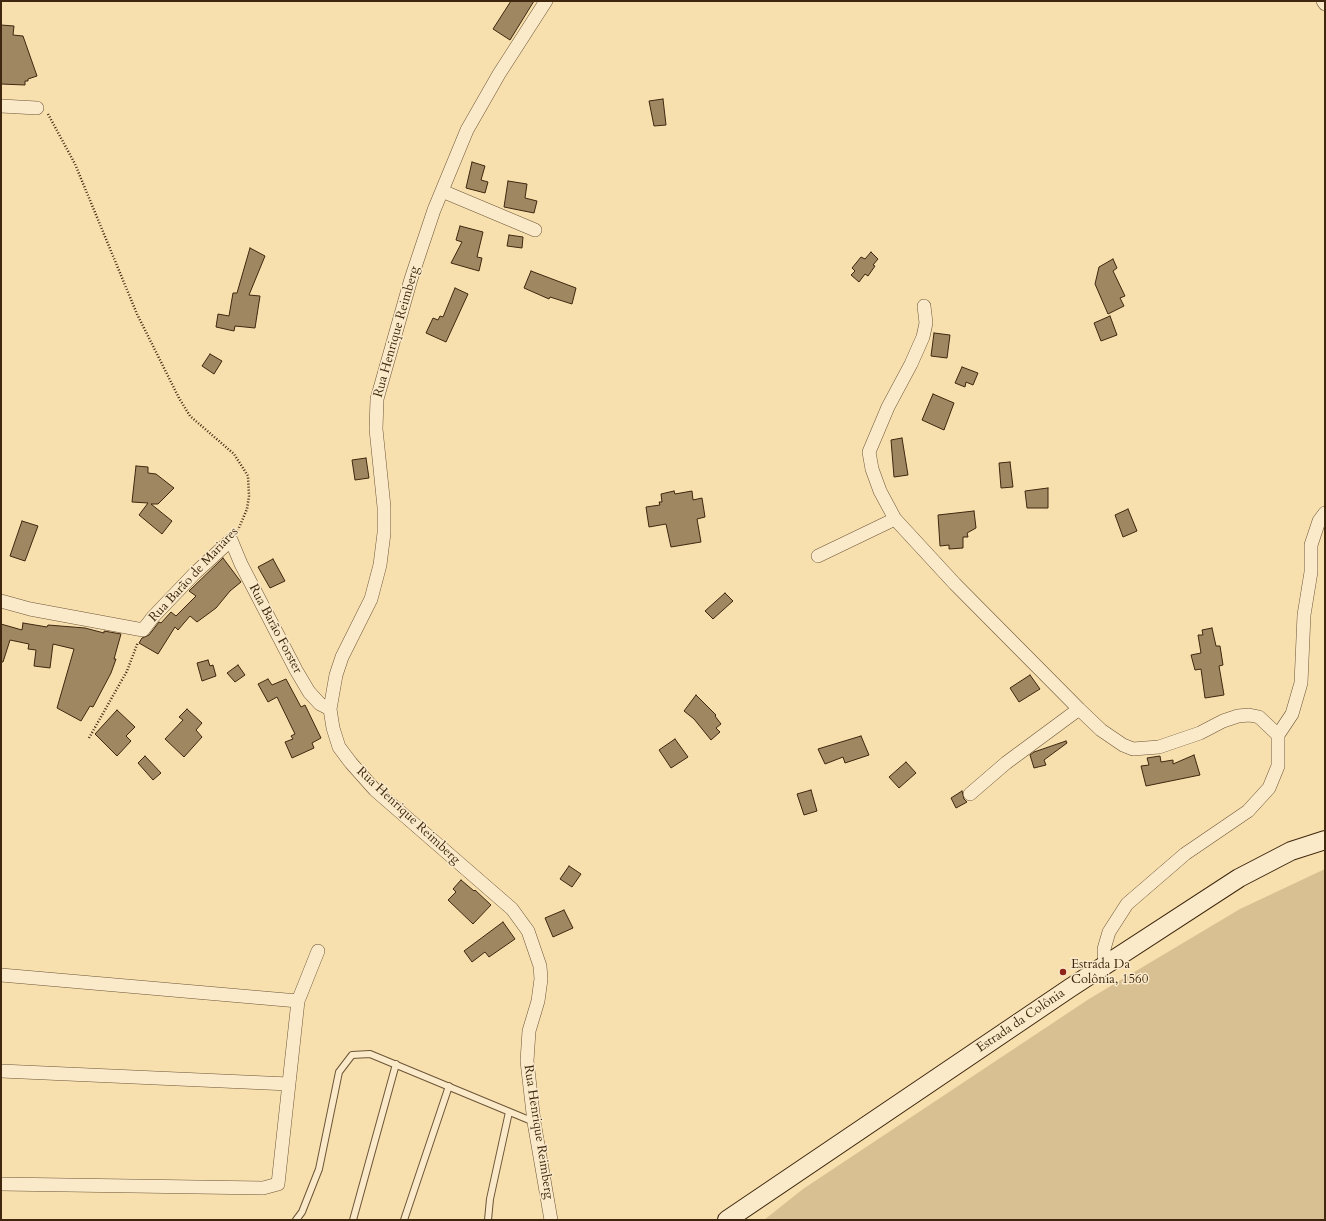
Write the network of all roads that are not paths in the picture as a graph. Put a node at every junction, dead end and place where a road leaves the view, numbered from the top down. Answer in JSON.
{"nodes":[{"id":1,"x":546,"y":1,"type":"edge"},
{"id":2,"x":1323,"y":1,"type":"edge"},
{"id":3,"x":1325,"y":4,"type":"edge"},
{"id":4,"x":1,"y":106,"type":"edge"},
{"id":5,"x":37,"y":108,"type":"road end"},
{"id":6,"x":442,"y":192,"type":"junction"},
{"id":7,"x":535,"y":230,"type":"dead end"},
{"id":8,"x":924,"y":306,"type":"dead end"},
{"id":9,"x":1325,"y":513,"type":"edge"},
{"id":10,"x":895,"y":519,"type":"junction"},
{"id":11,"x":232,"y":540,"type":"joint"},
{"id":12,"x":818,"y":556,"type":"dead end"},
{"id":13,"x":1,"y":601,"type":"edge"},
{"id":14,"x":330,"y":709,"type":"junction"},
{"id":15,"x":1079,"y":709,"type":"junction"},
{"id":16,"x":1278,"y":735,"type":"junction"},
{"id":17,"x":970,"y":794,"type":"dead end"},
{"id":18,"x":1325,"y":840,"type":"edge"},
{"id":19,"x":318,"y":951,"type":"dead end"},
{"id":20,"x":1105,"y":966,"type":"junction"},
{"id":21,"x":1,"y":975,"type":"edge"},
{"id":22,"x":298,"y":1001,"type":"junction"},
{"id":23,"x":396,"y":1064,"type":"junction"},
{"id":24,"x":1,"y":1071,"type":"edge"},
{"id":25,"x":289,"y":1084,"type":"junction"},
{"id":26,"x":448,"y":1086,"type":"junction"},
{"id":27,"x":510,"y":1112,"type":"junction"},
{"id":28,"x":534,"y":1122,"type":"junction"},
{"id":29,"x":1,"y":1184,"type":"edge"},
{"id":30,"x":296,"y":1220,"type":"edge"},
{"id":31,"x":353,"y":1220,"type":"edge"},
{"id":32,"x":404,"y":1220,"type":"edge"},
{"id":33,"x":488,"y":1220,"type":"edge"},
{"id":34,"x":551,"y":1220,"type":"edge"},
{"id":35,"x":727,"y":1220,"type":"edge"}],
"edges":[{"from":1,"to":6,"type":"street","name":"Rua Henrique Reimberg"},
{"from":2,"to":3,"type":"street"},
{"from":4,"to":5,"type":"street"},
{"from":6,"to":7,"type":"street"},
{"from":6,"to":14,"type":"street","name":"Rua Henrique Reimberg"},
{"from":8,"to":10,"type":"street"},
{"from":9,"to":16,"type":"street"},
{"from":10,"to":12,"type":"street"},
{"from":10,"to":15,"type":"street"},
{"from":11,"to":13,"type":"street","name":"Rua Barão de Mariares"},
{"from":11,"to":14,"type":"street","name":"Rua Barão Forster"},
{"from":14,"to":28,"type":"street","name":"Rua Henrique Reimberg"},
{"from":15,"to":16,"type":"street"},
{"from":15,"to":17,"type":"street"},
{"from":16,"to":20,"type":"street"},
{"from":18,"to":20,"type":"main road","name":"Estrada da Colônia"},
{"from":19,"to":22,"type":"street"},
{"from":20,"to":35,"type":"main road","name":"Estrada da Colônia"},
{"from":21,"to":22,"type":"street"},
{"from":22,"to":25,"type":"street"},
{"from":23,"to":26,"type":"lane"},
{"from":23,"to":30,"type":"lane"},
{"from":23,"to":31,"type":"lane"},
{"from":24,"to":25,"type":"street"},
{"from":25,"to":29,"type":"street"},
{"from":26,"to":27,"type":"lane"},
{"from":26,"to":32,"type":"lane"},
{"from":27,"to":28,"type":"lane"},
{"from":27,"to":33,"type":"lane"},
{"from":28,"to":34,"type":"street","name":"Rua Henrique Reimberg"}]}
